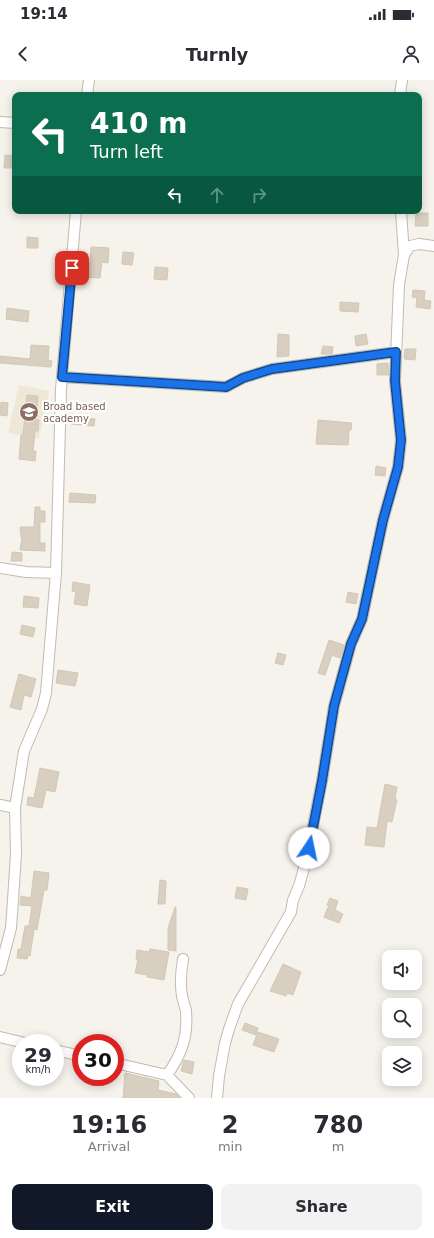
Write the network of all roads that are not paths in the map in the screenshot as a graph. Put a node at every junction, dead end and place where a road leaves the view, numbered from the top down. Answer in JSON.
{"nodes":[{"id":1,"x":89,"y":80,"type":"edge"},
{"id":2,"x":402,"y":80,"type":"edge"},
{"id":3,"x":87,"y":92,"type":"edge"},
{"id":4,"x":400,"y":92,"type":"edge"},
{"id":5,"x":0,"y":122,"type":"edge"},
{"id":6,"x":12,"y":123,"type":"edge"},
{"id":7,"x":76,"y":214,"type":"edge"},
{"id":8,"x":401,"y":214,"type":"edge"},
{"id":9,"x":434,"y":246,"type":"edge"},
{"id":10,"x":404,"y":255,"type":"junction"},
{"id":11,"x":396,"y":352,"type":"junction"},
{"id":12,"x":62,"y":377,"type":"junction"},
{"id":13,"x":0,"y":568,"type":"edge"},
{"id":14,"x":56,"y":574,"type":"junction"},
{"id":15,"x":0,"y":805,"type":"edge"},
{"id":16,"x":15,"y":808,"type":"junction"},
{"id":17,"x":183,"y":959,"type":"dead end"},
{"id":18,"x":0,"y":970,"type":"edge"},
{"id":19,"x":0,"y":1037,"type":"edge"},
{"id":20,"x":12,"y":1040,"type":"edge"},
{"id":21,"x":124,"y":1065,"type":"edge"},
{"id":22,"x":167,"y":1075,"type":"junction"},
{"id":23,"x":189,"y":1098,"type":"edge"},
{"id":24,"x":217,"y":1098,"type":"edge"}],
"edges":[{"from":1,"to":3,"type":"street"},
{"from":2,"to":4,"type":"street"},
{"from":5,"to":6,"type":"street"},
{"from":7,"to":12,"type":"street"},
{"from":8,"to":10,"type":"street"},
{"from":9,"to":10,"type":"street"},
{"from":10,"to":11,"type":"street"},
{"from":11,"to":12,"type":"street"},
{"from":11,"to":24,"type":"street"},
{"from":12,"to":14,"type":"street"},
{"from":13,"to":14,"type":"street"},
{"from":14,"to":16,"type":"street"},
{"from":15,"to":16,"type":"street"},
{"from":16,"to":18,"type":"street"},
{"from":17,"to":22,"type":"street"},
{"from":19,"to":20,"type":"street"},
{"from":21,"to":22,"type":"street"},
{"from":22,"to":23,"type":"street"}]}
